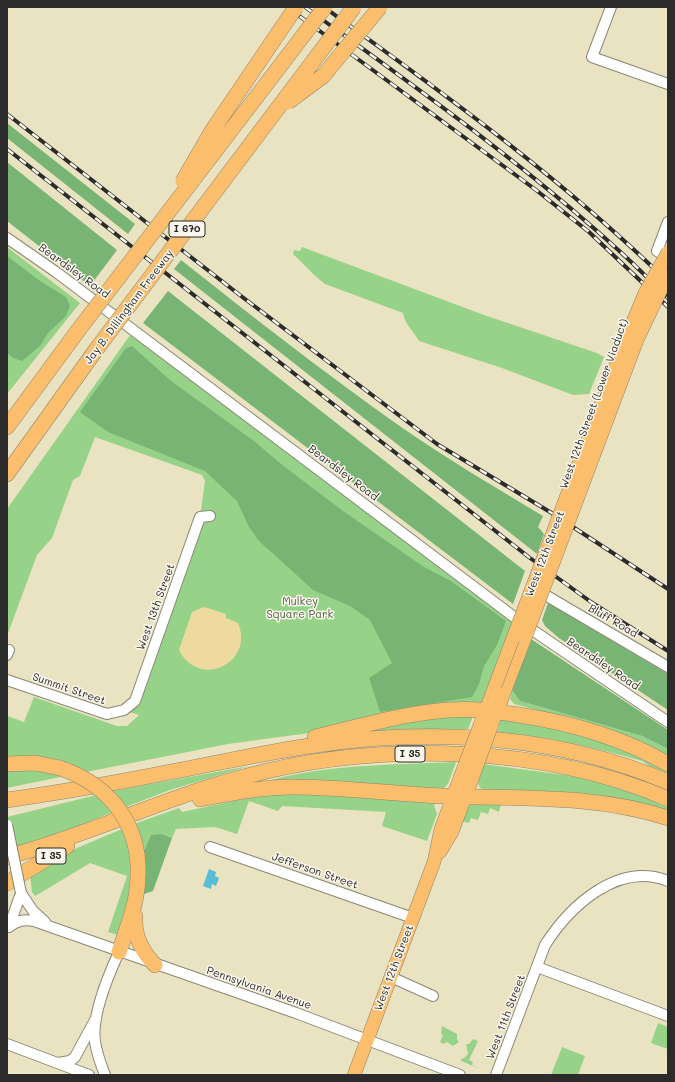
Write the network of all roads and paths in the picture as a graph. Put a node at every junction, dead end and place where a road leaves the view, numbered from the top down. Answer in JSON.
{"nodes":[{"id":1,"x":296,"y":7,"type":"edge"},
{"id":2,"x":325,"y":7,"type":"edge"},
{"id":3,"x":354,"y":7,"type":"edge"},
{"id":4,"x":380,"y":7,"type":"edge"},
{"id":5,"x":611,"y":7,"type":"edge"},
{"id":6,"x":668,"y":84,"type":"edge"},
{"id":7,"x":276,"y":111,"type":"junction"},
{"id":8,"x":668,"y":222,"type":"edge"},
{"id":9,"x":7,"y":238,"type":"edge"},
{"id":10,"x":149,"y":239,"type":"junction"},
{"id":11,"x":663,"y":252,"type":"edge"},
{"id":12,"x":668,"y":258,"type":"edge"},
{"id":13,"x":668,"y":262,"type":"edge"},
{"id":14,"x":668,"y":275,"type":"edge"},
{"id":15,"x":7,"y":427,"type":"edge"},
{"id":16,"x":7,"y":474,"type":"edge"},
{"id":17,"x":210,"y":516,"type":"dead end"},
{"id":18,"x":547,"y":596,"type":"dead end"},
{"id":19,"x":524,"y":625,"type":"junction"},
{"id":20,"x":668,"y":667,"type":"edge"},
{"id":21,"x":7,"y":680,"type":"edge"},
{"id":22,"x":500,"y":689,"type":"junction"},
{"id":23,"x":124,"y":710,"type":"joint"},
{"id":24,"x":492,"y":710,"type":"junction"},
{"id":25,"x":668,"y":722,"type":"edge"},
{"id":26,"x":7,"y":764,"type":"edge"},
{"id":27,"x":668,"y":764,"type":"edge"},
{"id":28,"x":187,"y":769,"type":"junction"},
{"id":29,"x":668,"y":782,"type":"edge"},
{"id":30,"x":85,"y":789,"type":"junction"},
{"id":31,"x":459,"y":796,"type":"junction"},
{"id":32,"x":668,"y":799,"type":"edge"},
{"id":33,"x":7,"y":800,"type":"edge"},
{"id":34,"x":153,"y":807,"type":"junction"},
{"id":35,"x":7,"y":812,"type":"edge"},
{"id":36,"x":668,"y":818,"type":"edge"},
{"id":37,"x":7,"y":825,"type":"edge"},
{"id":38,"x":94,"y":830,"type":"junction"},
{"id":39,"x":210,"y":847,"type":"dead end"},
{"id":40,"x":7,"y":857,"type":"edge"},
{"id":41,"x":668,"y":881,"type":"edge"},
{"id":42,"x":7,"y":883,"type":"edge"},
{"id":43,"x":21,"y":893,"type":"junction"},
{"id":44,"x":138,"y":893,"type":"junction"},
{"id":45,"x":413,"y":918,"type":"junction"},
{"id":46,"x":50,"y":926,"type":"junction"},
{"id":47,"x":8,"y":929,"type":"edge"},
{"id":48,"x":119,"y":952,"type":"junction"},
{"id":49,"x":155,"y":965,"type":"junction"},
{"id":50,"x":537,"y":967,"type":"junction"},
{"id":51,"x":391,"y":977,"type":"junction"},
{"id":52,"x":433,"y":996,"type":"dead end"},
{"id":53,"x":668,"y":1016,"type":"edge"},
{"id":54,"x":95,"y":1020,"type":"junction"},
{"id":55,"x":367,"y":1040,"type":"junction"},
{"id":56,"x":7,"y":1044,"type":"edge"},
{"id":57,"x":56,"y":1063,"type":"junction"},
{"id":58,"x":89,"y":1075,"type":"edge"},
{"id":59,"x":105,"y":1075,"type":"edge"},
{"id":60,"x":354,"y":1075,"type":"edge"},
{"id":61,"x":460,"y":1075,"type":"edge"},
{"id":62,"x":496,"y":1075,"type":"edge"}],
"edges":[{"from":1,"to":10,"type":"highway","bridge":true},
{"from":2,"to":10,"type":"highway","number":"I 670","bridge":true},
{"from":3,"to":7,"type":"highway","name":"Jay B. Dillingham Freeway","number":"I 670","bridge":true},
{"from":4,"to":7,"type":"highway","bridge":true},
{"from":5,"to":6,"type":"street"},
{"from":7,"to":16,"type":"highway","name":"Jay B. Dillingham Freeway","number":"I 670","bridge":true},
{"from":8,"to":11,"type":"street","name":"West 12th Street"},
{"from":9,"to":19,"type":"street","name":"Beardsley Road"},
{"from":10,"to":15,"type":"highway","number":"I 670","bridge":true},
{"from":11,"to":12,"type":"street"},
{"from":11,"to":22,"type":"main road","name":"West 12th Street","bridge":true},
{"from":13,"to":19,"type":"street","name":"West 12th Street (Lower Viaduct)"},
{"from":14,"to":22,"type":"main road","name":"West 12th Street","bridge":true},
{"from":17,"to":23,"type":"street","name":"West 13th Street"},
{"from":18,"to":20,"type":"street","name":"Bluff Road"},
{"from":19,"to":25,"type":"street","name":"Beardsley Road"},
{"from":21,"to":23,"type":"street","name":"Summit Street"},
{"from":22,"to":24,"type":"main road","name":"West 12th Street"},
{"from":24,"to":27,"type":"highway"},
{"from":24,"to":28,"type":"highway"},
{"from":24,"to":31,"type":"main road","name":"West 12th Street","bridge":true},
{"from":26,"to":44,"type":"highway","bridge":true},
{"from":28,"to":29,"type":"highway","number":"I 35"},
{"from":28,"to":30,"type":"highway","number":"I 35"},
{"from":30,"to":33,"type":"highway","number":"I 35"},
{"from":30,"to":35,"type":"highway","number":"I 35"},
{"from":31,"to":34,"type":"highway"},
{"from":31,"to":36,"type":"highway"},
{"from":31,"to":45,"type":"main road","name":"West 12th Street"},
{"from":32,"to":34,"type":"highway","number":"I 35"},
{"from":34,"to":38,"type":"highway","number":"I 35"},
{"from":37,"to":43,"type":"street","bridge":true},
{"from":38,"to":40,"type":"highway","number":"I 35"},
{"from":38,"to":42,"type":"highway","number":"I 35"},
{"from":39,"to":45,"type":"street","name":"Jefferson Street"},
{"from":41,"to":50,"type":"street","name":"West 11th Street"},
{"from":43,"to":46,"type":"street","name":"Pennsylvania Avenue"},
{"from":43,"to":47,"type":"street"},
{"from":44,"to":48,"type":"highway"},
{"from":44,"to":49,"type":"highway"},
{"from":45,"to":51,"type":"main road","name":"West 12th Street"},
{"from":46,"to":47,"type":"street","name":"Pennsylvania Avenue"},
{"from":46,"to":48,"type":"street","name":"Pennsylvania Avenue"},
{"from":48,"to":49,"type":"street","name":"Pennsylvania Avenue"},
{"from":48,"to":54,"type":"street"},
{"from":49,"to":55,"type":"street","name":"Pennsylvania Avenue"},
{"from":50,"to":53,"type":"street"},
{"from":50,"to":62,"type":"street","name":"West 11th Street"},
{"from":51,"to":52,"type":"street"},
{"from":51,"to":55,"type":"main road","name":"West 12th Street"},
{"from":54,"to":57,"type":"street"},
{"from":54,"to":59,"type":"street"},
{"from":55,"to":60,"type":"main road","name":"West 12th Street"},
{"from":55,"to":61,"type":"street","name":"Pennsylvania Avenue"},
{"from":56,"to":57,"type":"street"},
{"from":57,"to":58,"type":"street"}]}
